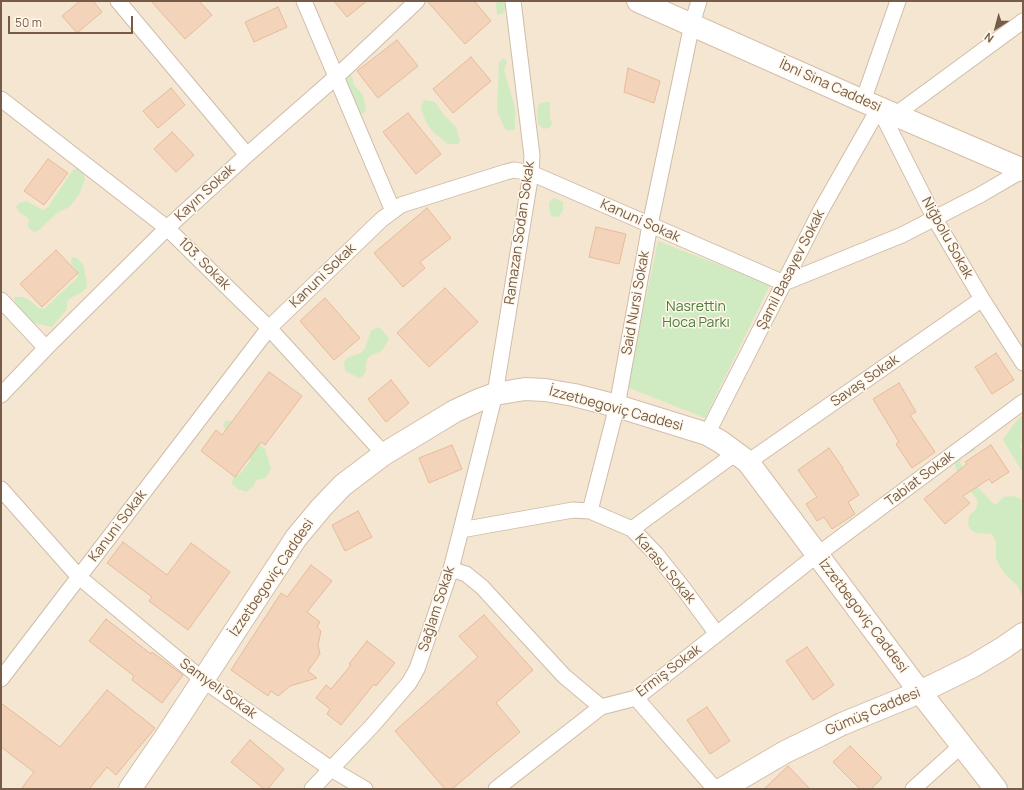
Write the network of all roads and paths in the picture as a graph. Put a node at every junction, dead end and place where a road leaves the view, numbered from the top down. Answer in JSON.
{"nodes":[{"id":1,"x":118,"y":1,"type":"edge"},
{"id":2,"x":304,"y":1,"type":"edge"},
{"id":3,"x":417,"y":1,"type":"edge"},
{"id":4,"x":513,"y":1,"type":"edge"},
{"id":5,"x":638,"y":1,"type":"edge"},
{"id":6,"x":699,"y":1,"type":"edge"},
{"id":7,"x":898,"y":1,"type":"edge"},
{"id":8,"x":1023,"y":21,"type":"edge"},
{"id":9,"x":692,"y":24,"type":"junction"},
{"id":10,"x":336,"y":77,"type":"junction"},
{"id":11,"x":1,"y":99,"type":"edge"},
{"id":12,"x":879,"y":108,"type":"junction"},
{"id":13,"x":246,"y":155,"type":"junction"},
{"id":14,"x":1023,"y":170,"type":"edge"},
{"id":15,"x":531,"y":173,"type":"junction"},
{"id":16,"x":393,"y":211,"type":"junction"},
{"id":17,"x":935,"y":219,"type":"junction"},
{"id":18,"x":650,"y":225,"type":"junction"},
{"id":19,"x":167,"y":228,"type":"junction"},
{"id":20,"x":784,"y":283,"type":"junction"},
{"id":21,"x":982,"y":299,"type":"junction"},
{"id":22,"x":1,"y":300,"type":"edge"},
{"id":23,"x":269,"y":328,"type":"junction"},
{"id":24,"x":46,"y":348,"type":"junction"},
{"id":25,"x":1023,"y":362,"type":"edge"},
{"id":26,"x":495,"y":394,"type":"junction"},
{"id":27,"x":1,"y":395,"type":"edge"},
{"id":28,"x":1023,"y":402,"type":"edge"},
{"id":29,"x":617,"y":406,"type":"junction"},
{"id":30,"x":707,"y":434,"type":"junction"},
{"id":31,"x":384,"y":454,"type":"junction"},
{"id":32,"x":742,"y":458,"type":"junction"},
{"id":33,"x":1,"y":489,"type":"edge"},
{"id":34,"x":590,"y":511,"type":"junction"},
{"id":35,"x":632,"y":529,"type":"junction"},
{"id":36,"x":461,"y":530,"type":"junction"},
{"id":37,"x":817,"y":555,"type":"junction"},
{"id":38,"x":451,"y":568,"type":"junction"},
{"id":39,"x":79,"y":577,"type":"junction"},
{"id":40,"x":717,"y":634,"type":"junction"},
{"id":41,"x":1023,"y":634,"type":"edge"},
{"id":42,"x":1,"y":679,"type":"edge"},
{"id":43,"x":203,"y":680,"type":"junction"},
{"id":44,"x":920,"y":692,"type":"junction"},
{"id":45,"x":636,"y":698,"type":"junction"},
{"id":46,"x":601,"y":707,"type":"junction"},
{"id":47,"x":962,"y":745,"type":"junction"},
{"id":48,"x":331,"y":769,"type":"junction"},
{"id":49,"x":130,"y":789,"type":"edge"},
{"id":50,"x":312,"y":789,"type":"edge"},
{"id":51,"x":365,"y":789,"type":"edge"},
{"id":52,"x":496,"y":789,"type":"edge"},
{"id":53,"x":715,"y":789,"type":"edge"},
{"id":54,"x":722,"y":789,"type":"edge"},
{"id":55,"x":913,"y":789,"type":"edge"},
{"id":56,"x":996,"y":789,"type":"edge"}],
"edges":[{"from":1,"to":13,"type":"street"},
{"from":2,"to":10,"type":"street"},
{"from":3,"to":10,"type":"street","name":"Kayın Sokak"},
{"from":4,"to":15,"type":"street","name":"Ramazan Sodan Sokak"},
{"from":5,"to":9,"type":"street","name":"İbni Sina Caddesi"},
{"from":6,"to":9,"type":"street","name":"Said Nursi Sokak"},
{"from":7,"to":12,"type":"street","name":"Şamil Basayev Sokak"},
{"from":8,"to":12,"type":"street"},
{"from":9,"to":12,"type":"street","name":"İbni Sina Caddesi"},
{"from":9,"to":18,"type":"street","name":"Said Nursi Sokak"},
{"from":10,"to":13,"type":"street","name":"Kayın Sokak"},
{"from":10,"to":16,"type":"street"},
{"from":11,"to":19,"type":"street","name":"103. Sokak"},
{"from":12,"to":14,"type":"street","name":"İbni Sina Caddesi"},
{"from":12,"to":17,"type":"street","name":"Niğbolu Sokak"},
{"from":12,"to":20,"type":"street","name":"Şamil Basayev Sokak"},
{"from":13,"to":19,"type":"street","name":"Kayın Sokak"},
{"from":14,"to":17,"type":"street"},
{"from":15,"to":16,"type":"street","name":"Kanuni Sokak"},
{"from":15,"to":18,"type":"street","name":"Kanuni Sokak"},
{"from":15,"to":26,"type":"street","name":"Ramazan Sodan Sokak"},
{"from":16,"to":23,"type":"street","name":"Kanuni Sokak"},
{"from":17,"to":20,"type":"street"},
{"from":17,"to":21,"type":"street","name":"Niğbolu Sokak"},
{"from":18,"to":20,"type":"street","name":"Kanuni Sokak"},
{"from":18,"to":29,"type":"street","name":"Said Nursi Sokak"},
{"from":19,"to":23,"type":"street","name":"103. Sokak"},
{"from":19,"to":24,"type":"street","name":"Kayın Sokak"},
{"from":20,"to":30,"type":"street","name":"Şamil Basayev Sokak"},
{"from":21,"to":25,"type":"street","name":"Niğbolu Sokak"},
{"from":21,"to":32,"type":"street","name":"Savaş Sokak"},
{"from":22,"to":24,"type":"street"},
{"from":23,"to":31,"type":"street","name":"103. Sokak"},
{"from":23,"to":39,"type":"street","name":"Kanuni Sokak"},
{"from":24,"to":27,"type":"street","name":"Kayın Sokak"},
{"from":26,"to":29,"type":"street","name":"İzzetbegoviç Caddesi"},
{"from":26,"to":31,"type":"street","name":"İzzetbegoviç Caddesi"},
{"from":26,"to":36,"type":"street","name":"Sağlam Sokak"},
{"from":28,"to":37,"type":"street","name":"Tabiat Sokak"},
{"from":29,"to":30,"type":"street","name":"İzzetbegoviç Caddesi"},
{"from":29,"to":34,"type":"street","name":"Said Nursi Sokak"},
{"from":30,"to":32,"type":"street","name":"İzzetbegoviç Caddesi"},
{"from":31,"to":43,"type":"street","name":"İzzetbegoviç Caddesi"},
{"from":32,"to":35,"type":"street","name":"Savaş Sokak"},
{"from":32,"to":37,"type":"street","name":"İzzetbegoviç Caddesi"},
{"from":33,"to":39,"type":"street","name":"Samyeli Sokak"},
{"from":34,"to":35,"type":"street","name":"Karasu Sokak"},
{"from":34,"to":36,"type":"street","name":"Karasu Sokak"},
{"from":35,"to":40,"type":"street","name":"Karasu Sokak"},
{"from":36,"to":38,"type":"street","name":"Sağlam Sokak"},
{"from":37,"to":40,"type":"street","name":"Ermiş Sokak"},
{"from":37,"to":44,"type":"street","name":"İzzetbegoviç Caddesi"},
{"from":38,"to":46,"type":"street"},
{"from":38,"to":48,"type":"street","name":"Sağlam Sokak"},
{"from":39,"to":42,"type":"street","name":"Kanuni Sokak"},
{"from":39,"to":43,"type":"street","name":"Samyeli Sokak"},
{"from":40,"to":45,"type":"street","name":"Ermiş Sokak"},
{"from":41,"to":44,"type":"street","name":"Gümüş Caddesi"},
{"from":43,"to":48,"type":"street","name":"Samyeli Sokak"},
{"from":43,"to":49,"type":"street","name":"İzzetbegoviç Caddesi"},
{"from":44,"to":47,"type":"street","name":"İzzetbegoviç Caddesi"},
{"from":44,"to":54,"type":"street","name":"Gümüş Caddesi"},
{"from":45,"to":46,"type":"street","name":"Ermiş Sokak"},
{"from":45,"to":53,"type":"street"},
{"from":46,"to":52,"type":"street","name":"Ermiş Sokak"},
{"from":47,"to":55,"type":"street"},
{"from":47,"to":56,"type":"street","name":"İzzetbegoviç Caddesi"},
{"from":48,"to":50,"type":"street","name":"Sağlam Sokak"},
{"from":48,"to":51,"type":"street","name":"Samyeli Sokak"}]}
